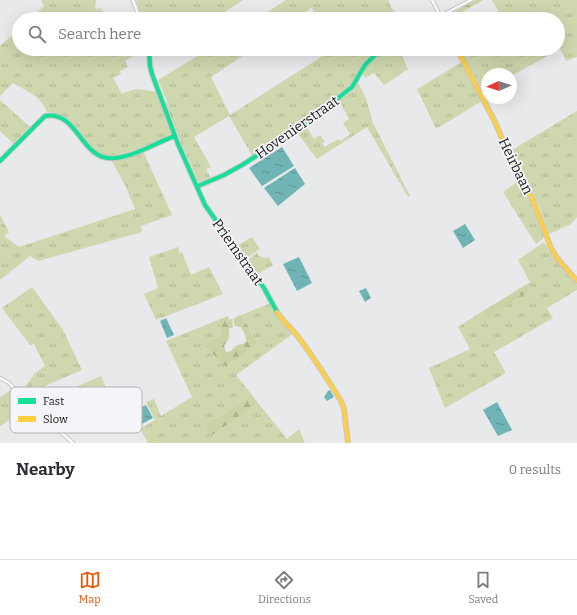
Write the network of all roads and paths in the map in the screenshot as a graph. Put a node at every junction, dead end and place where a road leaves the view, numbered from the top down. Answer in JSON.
{"nodes":[{"id":1,"x":133,"y":0,"type":"edge"},
{"id":2,"x":432,"y":0,"type":"edge"},
{"id":3,"x":471,"y":0,"type":"edge"},
{"id":4,"x":137,"y":12,"type":"edge"},
{"id":5,"x":438,"y":12,"type":"edge"},
{"id":6,"x":451,"y":12,"type":"edge"},
{"id":7,"x":149,"y":56,"type":"edge"},
{"id":8,"x":373,"y":56,"type":"edge"},
{"id":9,"x":460,"y":56,"type":"edge"},
{"id":10,"x":174,"y":136,"type":"junction"},
{"id":11,"x":0,"y":161,"type":"edge"},
{"id":12,"x":198,"y":186,"type":"junction"},
{"id":13,"x":577,"y":281,"type":"edge"},
{"id":14,"x":0,"y":378,"type":"edge"},
{"id":15,"x":13,"y":387,"type":"edge"},
{"id":16,"x":62,"y":433,"type":"edge"},
{"id":17,"x":73,"y":443,"type":"edge"},
{"id":18,"x":348,"y":443,"type":"edge"}],
"edges":[{"from":1,"to":4,"type":"street"},
{"from":2,"to":5,"type":"street"},
{"from":3,"to":6,"type":"street"},
{"from":7,"to":10,"type":"street","name":"Priemstraat"},
{"from":8,"to":12,"type":"street","name":"Hovenierstraat"},
{"from":9,"to":13,"type":"street","name":"Heirbaan"},
{"from":10,"to":11,"type":"street"},
{"from":10,"to":12,"type":"street","name":"Priemstraat"},
{"from":12,"to":18,"type":"street","name":"Priemstraat"},
{"from":14,"to":15,"type":"street"},
{"from":16,"to":17,"type":"street"}]}
